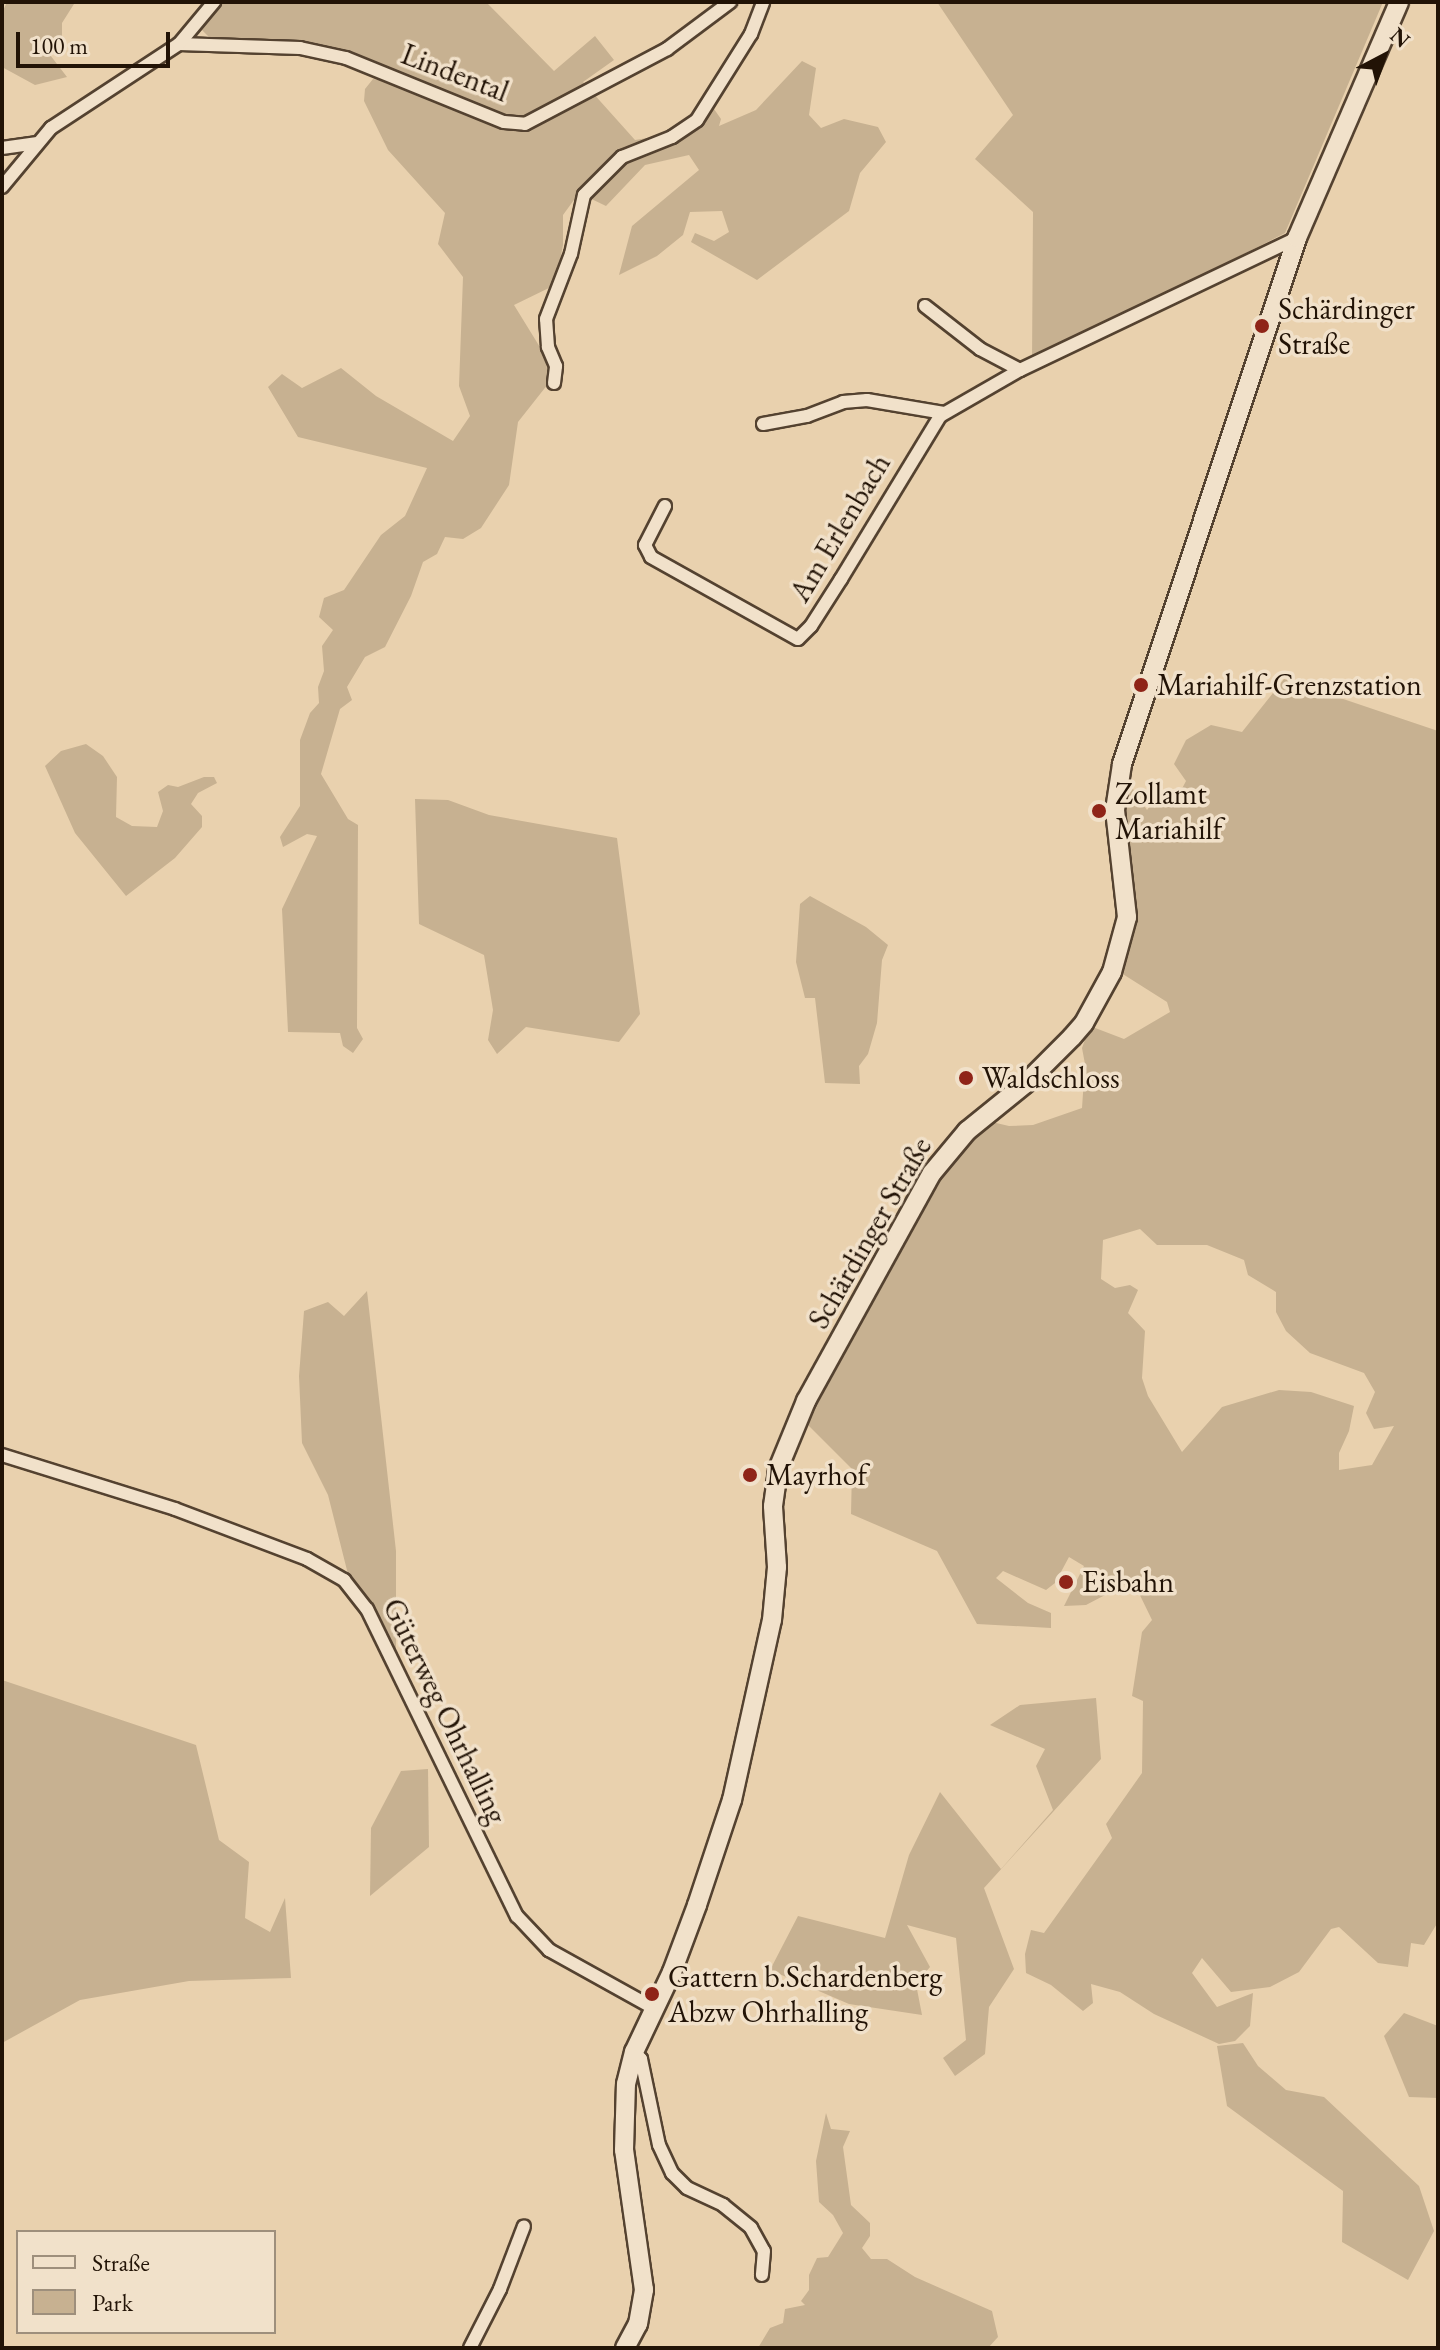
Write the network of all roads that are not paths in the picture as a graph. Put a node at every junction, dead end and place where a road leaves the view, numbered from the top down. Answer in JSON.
{"nodes":[{"id":1,"x":214,"y":2,"type":"edge"},
{"id":2,"x":730,"y":2,"type":"edge"},
{"id":3,"x":763,"y":2,"type":"edge"},
{"id":4,"x":1399,"y":2,"type":"edge"},
{"id":5,"x":194,"y":25,"type":"junction"},
{"id":6,"x":179,"y":44,"type":"junction"},
{"id":7,"x":206,"y":44,"type":"junction"},
{"id":8,"x":36,"y":143,"type":"junction"},
{"id":9,"x":2,"y":148,"type":"edge"},
{"id":10,"x":2,"y":187,"type":"edge"},
{"id":11,"x":1297,"y":238,"type":"junction"},
{"id":12,"x":925,"y":306,"type":"dead end"},
{"id":13,"x":1020,"y":370,"type":"junction"},
{"id":14,"x":554,"y":383,"type":"dead end"},
{"id":15,"x":944,"y":413,"type":"junction"},
{"id":16,"x":763,"y":424,"type":"dead end"},
{"id":17,"x":665,"y":506,"type":"dead end"},
{"id":18,"x":2,"y":1455,"type":"edge"},
{"id":19,"x":655,"y":2009,"type":"junction"},
{"id":20,"x":634,"y":2052,"type":"junction"},
{"id":21,"x":524,"y":2226,"type":"dead end"},
{"id":22,"x":762,"y":2275,"type":"dead end"},
{"id":23,"x":470,"y":2348,"type":"edge"},
{"id":24,"x":625,"y":2348,"type":"edge"}],
"edges":[{"from":1,"to":5,"type":"street"},
{"from":2,"to":7,"type":"street","name":"Lindental"},
{"from":3,"to":14,"type":"street"},
{"from":4,"to":11,"type":"main road","name":"Schärdinger Straße"},
{"from":5,"to":6,"type":"street"},
{"from":5,"to":7,"type":"street"},
{"from":6,"to":7,"type":"street","name":"Lindental"},
{"from":6,"to":8,"type":"street"},
{"from":8,"to":9,"type":"street"},
{"from":8,"to":10,"type":"street"},
{"from":11,"to":13,"type":"street"},
{"from":11,"to":19,"type":"main road","name":"Schärdinger Straße"},
{"from":12,"to":13,"type":"street"},
{"from":13,"to":15,"type":"street","name":"Am Erlenbach"},
{"from":15,"to":16,"type":"street"},
{"from":15,"to":17,"type":"street","name":"Am Erlenbach"},
{"from":18,"to":19,"type":"street","name":"Güterweg Ohrhalling"},
{"from":19,"to":20,"type":"main road","name":"Schärdinger Straße"},
{"from":20,"to":22,"type":"street"},
{"from":20,"to":24,"type":"main road","name":"Schärdinger Straße"},
{"from":21,"to":23,"type":"street"}]}
